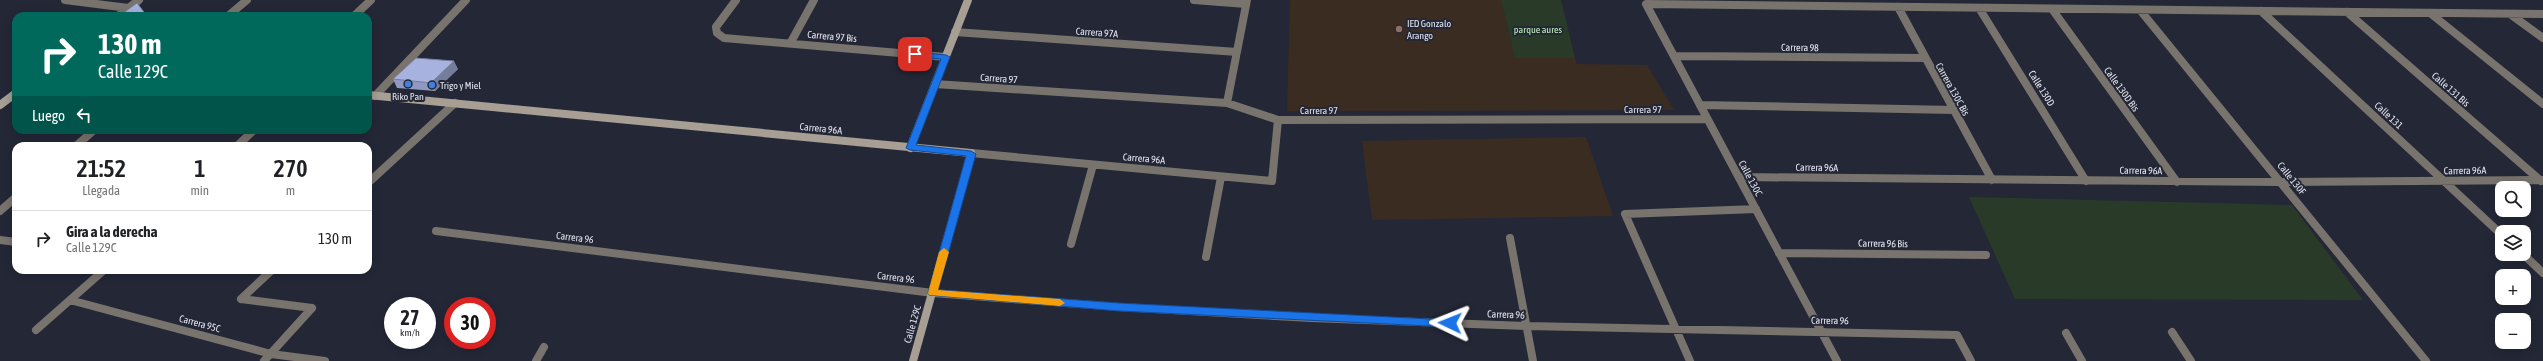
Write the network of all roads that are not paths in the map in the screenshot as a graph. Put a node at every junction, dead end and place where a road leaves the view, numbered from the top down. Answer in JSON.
{"nodes":[{"id":1,"x":65,"y":0,"type":"edge"},
{"id":2,"x":139,"y":0,"type":"edge"},
{"id":3,"x":247,"y":0,"type":"edge"},
{"id":4,"x":371,"y":0,"type":"edge"},
{"id":5,"x":466,"y":0,"type":"edge"},
{"id":6,"x":736,"y":0,"type":"edge"},
{"id":7,"x":814,"y":0,"type":"edge"},
{"id":8,"x":968,"y":0,"type":"edge"},
{"id":9,"x":1194,"y":0,"type":"edge"},
{"id":10,"x":1246,"y":2,"type":"edge"},
{"id":11,"x":1898,"y":7,"type":"junction"},
{"id":12,"x":128,"y":8,"type":"junction"},
{"id":13,"x":1979,"y":8,"type":"junction"},
{"id":14,"x":2052,"y":9,"type":"junction"},
{"id":15,"x":2140,"y":10,"type":"junction"},
{"id":16,"x":2262,"y":11,"type":"junction"},
{"id":17,"x":123,"y":12,"type":"edge"},
{"id":18,"x":233,"y":12,"type":"edge"},
{"id":19,"x":358,"y":12,"type":"edge"},
{"id":20,"x":2347,"y":12,"type":"junction"},
{"id":21,"x":2430,"y":13,"type":"junction"},
{"id":22,"x":2510,"y":14,"type":"junction"},
{"id":23,"x":2543,"y":14,"type":"edge"},
{"id":24,"x":955,"y":32,"type":"junction"},
{"id":25,"x":2543,"y":38,"type":"edge"},
{"id":26,"x":791,"y":42,"type":"junction"},
{"id":27,"x":1237,"y":52,"type":"junction"},
{"id":28,"x":1674,"y":56,"type":"junction"},
{"id":29,"x":946,"y":57,"type":"junction"},
{"id":30,"x":1925,"y":58,"type":"junction"},
{"id":31,"x":935,"y":84,"type":"junction"},
{"id":32,"x":372,"y":95,"type":"edge"},
{"id":33,"x":12,"y":96,"type":"edge"},
{"id":34,"x":455,"y":103,"type":"junction"},
{"id":35,"x":1227,"y":103,"type":"junction"},
{"id":36,"x":2543,"y":104,"type":"edge"},
{"id":37,"x":0,"y":105,"type":"edge"},
{"id":38,"x":1700,"y":105,"type":"junction"},
{"id":39,"x":1954,"y":110,"type":"junction"},
{"id":40,"x":1707,"y":119,"type":"junction"},
{"id":41,"x":1278,"y":120,"type":"junction"},
{"id":42,"x":90,"y":134,"type":"edge"},
{"id":43,"x":250,"y":134,"type":"edge"},
{"id":44,"x":80,"y":142,"type":"edge"},
{"id":45,"x":241,"y":142,"type":"edge"},
{"id":46,"x":910,"y":148,"type":"junction"},
{"id":47,"x":971,"y":154,"type":"junction"},
{"id":48,"x":1093,"y":165,"type":"junction"},
{"id":49,"x":1221,"y":176,"type":"junction"},
{"id":50,"x":1739,"y":178,"type":"junction"},
{"id":51,"x":372,"y":179,"type":"edge"},
{"id":52,"x":1992,"y":180,"type":"junction"},
{"id":53,"x":2086,"y":181,"type":"junction"},
{"id":54,"x":2444,"y":181,"type":"junction"},
{"id":55,"x":2542,"y":181,"type":"edge"},
{"id":56,"x":2177,"y":182,"type":"junction"},
{"id":57,"x":2281,"y":182,"type":"junction"},
{"id":58,"x":12,"y":200,"type":"edge"},
{"id":59,"x":1756,"y":209,"type":"junction"},
{"id":60,"x":0,"y":211,"type":"edge"},
{"id":61,"x":2495,"y":228,"type":"edge"},
{"id":62,"x":436,"y":231,"type":"dead end"},
{"id":63,"x":1510,"y":238,"type":"dead end"},
{"id":64,"x":0,"y":240,"type":"edge"},
{"id":65,"x":12,"y":242,"type":"edge"},
{"id":66,"x":1071,"y":244,"type":"dead end"},
{"id":67,"x":1779,"y":253,"type":"junction"},
{"id":68,"x":1986,"y":255,"type":"dead end"},
{"id":69,"x":1206,"y":257,"type":"dead end"},
{"id":70,"x":2530,"y":261,"type":"edge"},
{"id":71,"x":2543,"y":273,"type":"edge"},
{"id":72,"x":99,"y":274,"type":"edge"},
{"id":73,"x":268,"y":274,"type":"edge"},
{"id":74,"x":932,"y":293,"type":"junction"},
{"id":75,"x":70,"y":300,"type":"junction"},
{"id":76,"x":1527,"y":326,"type":"junction"},
{"id":77,"x":1676,"y":329,"type":"junction"},
{"id":78,"x":36,"y":330,"type":"dead end"},
{"id":79,"x":1821,"y":331,"type":"junction"},
{"id":80,"x":2172,"y":332,"type":"dead end"},
{"id":81,"x":2066,"y":333,"type":"dead end"},
{"id":82,"x":544,"y":347,"type":"dead end"},
{"id":83,"x":271,"y":354,"type":"junction"},
{"id":84,"x":264,"y":361,"type":"edge"},
{"id":85,"x":325,"y":361,"type":"edge"},
{"id":86,"x":536,"y":361,"type":"edge"},
{"id":87,"x":913,"y":361,"type":"edge"},
{"id":88,"x":1534,"y":361,"type":"edge"},
{"id":89,"x":1690,"y":361,"type":"edge"},
{"id":90,"x":1837,"y":361,"type":"edge"},
{"id":91,"x":1970,"y":361,"type":"edge"},
{"id":92,"x":2082,"y":361,"type":"edge"},
{"id":93,"x":2191,"y":361,"type":"edge"},
{"id":94,"x":2426,"y":361,"type":"edge"}],
"edges":[{"from":1,"to":12,"type":"street"},
{"from":2,"to":12,"type":"street"},
{"from":3,"to":18,"type":"street"},
{"from":4,"to":19,"type":"street"},
{"from":5,"to":32,"type":"street"},
{"from":6,"to":26,"type":"street","name":"Carrera 97 Bis"},
{"from":7,"to":26,"type":"street"},
{"from":8,"to":24,"type":"street"},
{"from":9,"to":10,"type":"street"},
{"from":10,"to":27,"type":"street"},
{"from":11,"to":13,"type":"street"},
{"from":11,"to":28,"type":"street","name":"Calle 130C"},
{"from":11,"to":30,"type":"street","name":"Carrera 130C Bis"},
{"from":12,"to":17,"type":"street"},
{"from":13,"to":14,"type":"street"},
{"from":13,"to":53,"type":"street","name":"Calle 130D"},
{"from":14,"to":15,"type":"street"},
{"from":14,"to":56,"type":"street","name":"Calle 130D Bis"},
{"from":15,"to":16,"type":"street"},
{"from":15,"to":57,"type":"street","name":"Calle 130F"},
{"from":16,"to":20,"type":"street"},
{"from":16,"to":54,"type":"street","name":"Calle 131"},
{"from":20,"to":21,"type":"street"},
{"from":20,"to":55,"type":"street","name":"Calle 131 Bis"},
{"from":21,"to":22,"type":"street"},
{"from":21,"to":36,"type":"street"},
{"from":22,"to":23,"type":"street"},
{"from":22,"to":25,"type":"street"},
{"from":24,"to":27,"type":"street","name":"Carrera 97A"},
{"from":24,"to":29,"type":"street"},
{"from":26,"to":29,"type":"street","name":"Carrera 97 Bis"},
{"from":27,"to":35,"type":"street"},
{"from":28,"to":30,"type":"street","name":"Carrera 98"},
{"from":28,"to":38,"type":"street","name":"Calle 130C"},
{"from":29,"to":31,"type":"street"},
{"from":30,"to":39,"type":"street","name":"Carrera 130C Bis"},
{"from":31,"to":35,"type":"street","name":"Carrera 97"},
{"from":31,"to":46,"type":"street"},
{"from":32,"to":34,"type":"street","name":"Carrera 96A"},
{"from":33,"to":37,"type":"street"},
{"from":34,"to":46,"type":"street","name":"Carrera 96A"},
{"from":34,"to":51,"type":"street"},
{"from":35,"to":41,"type":"street","name":"Carrera 97"},
{"from":38,"to":39,"type":"street"},
{"from":38,"to":40,"type":"street","name":"Calle 130C"},
{"from":39,"to":52,"type":"street","name":"Carrera 130C Bis"},
{"from":40,"to":41,"type":"street","name":"Carrera 97"},
{"from":40,"to":50,"type":"street","name":"Calle 130C"},
{"from":41,"to":49,"type":"street","name":"Carrera 96A"},
{"from":42,"to":44,"type":"street"},
{"from":43,"to":45,"type":"street"},
{"from":46,"to":47,"type":"street","name":"Carrera 96A"},
{"from":47,"to":48,"type":"street","name":"Carrera 96A"},
{"from":47,"to":74,"type":"street","name":"Calle 129C"},
{"from":48,"to":49,"type":"street","name":"Carrera 96A"},
{"from":48,"to":66,"type":"street"},
{"from":49,"to":69,"type":"street"},
{"from":50,"to":52,"type":"street","name":"Carrera 96A"},
{"from":50,"to":59,"type":"street","name":"Calle 130C"},
{"from":52,"to":53,"type":"street","name":"Carrera 96A"},
{"from":53,"to":56,"type":"street","name":"Carrera 96A"},
{"from":54,"to":55,"type":"street","name":"Carrera 96A"},
{"from":54,"to":57,"type":"street","name":"Carrera 96A"},
{"from":54,"to":61,"type":"street","name":"Calle 131"},
{"from":56,"to":57,"type":"street","name":"Carrera 96A"},
{"from":57,"to":94,"type":"street","name":"Calle 130F"},
{"from":58,"to":60,"type":"street"},
{"from":59,"to":67,"type":"street","name":"Calle 130C"},
{"from":59,"to":77,"type":"street"},
{"from":62,"to":74,"type":"street","name":"Carrera 96"},
{"from":63,"to":76,"type":"street"},
{"from":64,"to":65,"type":"street"},
{"from":67,"to":68,"type":"street","name":"Carrera 96 Bis"},
{"from":67,"to":79,"type":"street","name":"Calle 130C"},
{"from":70,"to":71,"type":"street"},
{"from":72,"to":75,"type":"street"},
{"from":73,"to":83,"type":"street"},
{"from":74,"to":76,"type":"street","name":"Carrera 96"},
{"from":74,"to":87,"type":"street","name":"Calle 129C"},
{"from":75,"to":78,"type":"street"},
{"from":75,"to":83,"type":"street","name":"Carrera 95C"},
{"from":76,"to":77,"type":"street","name":"Carrera 96"},
{"from":76,"to":88,"type":"street"},
{"from":77,"to":79,"type":"street","name":"Carrera 96"},
{"from":77,"to":89,"type":"street"},
{"from":79,"to":90,"type":"street","name":"Calle 130C"},
{"from":79,"to":91,"type":"street","name":"Carrera 96"},
{"from":80,"to":93,"type":"street"},
{"from":81,"to":92,"type":"street"},
{"from":82,"to":86,"type":"street"},
{"from":83,"to":84,"type":"street"},
{"from":83,"to":85,"type":"street","name":"Carrera 95C"}]}
